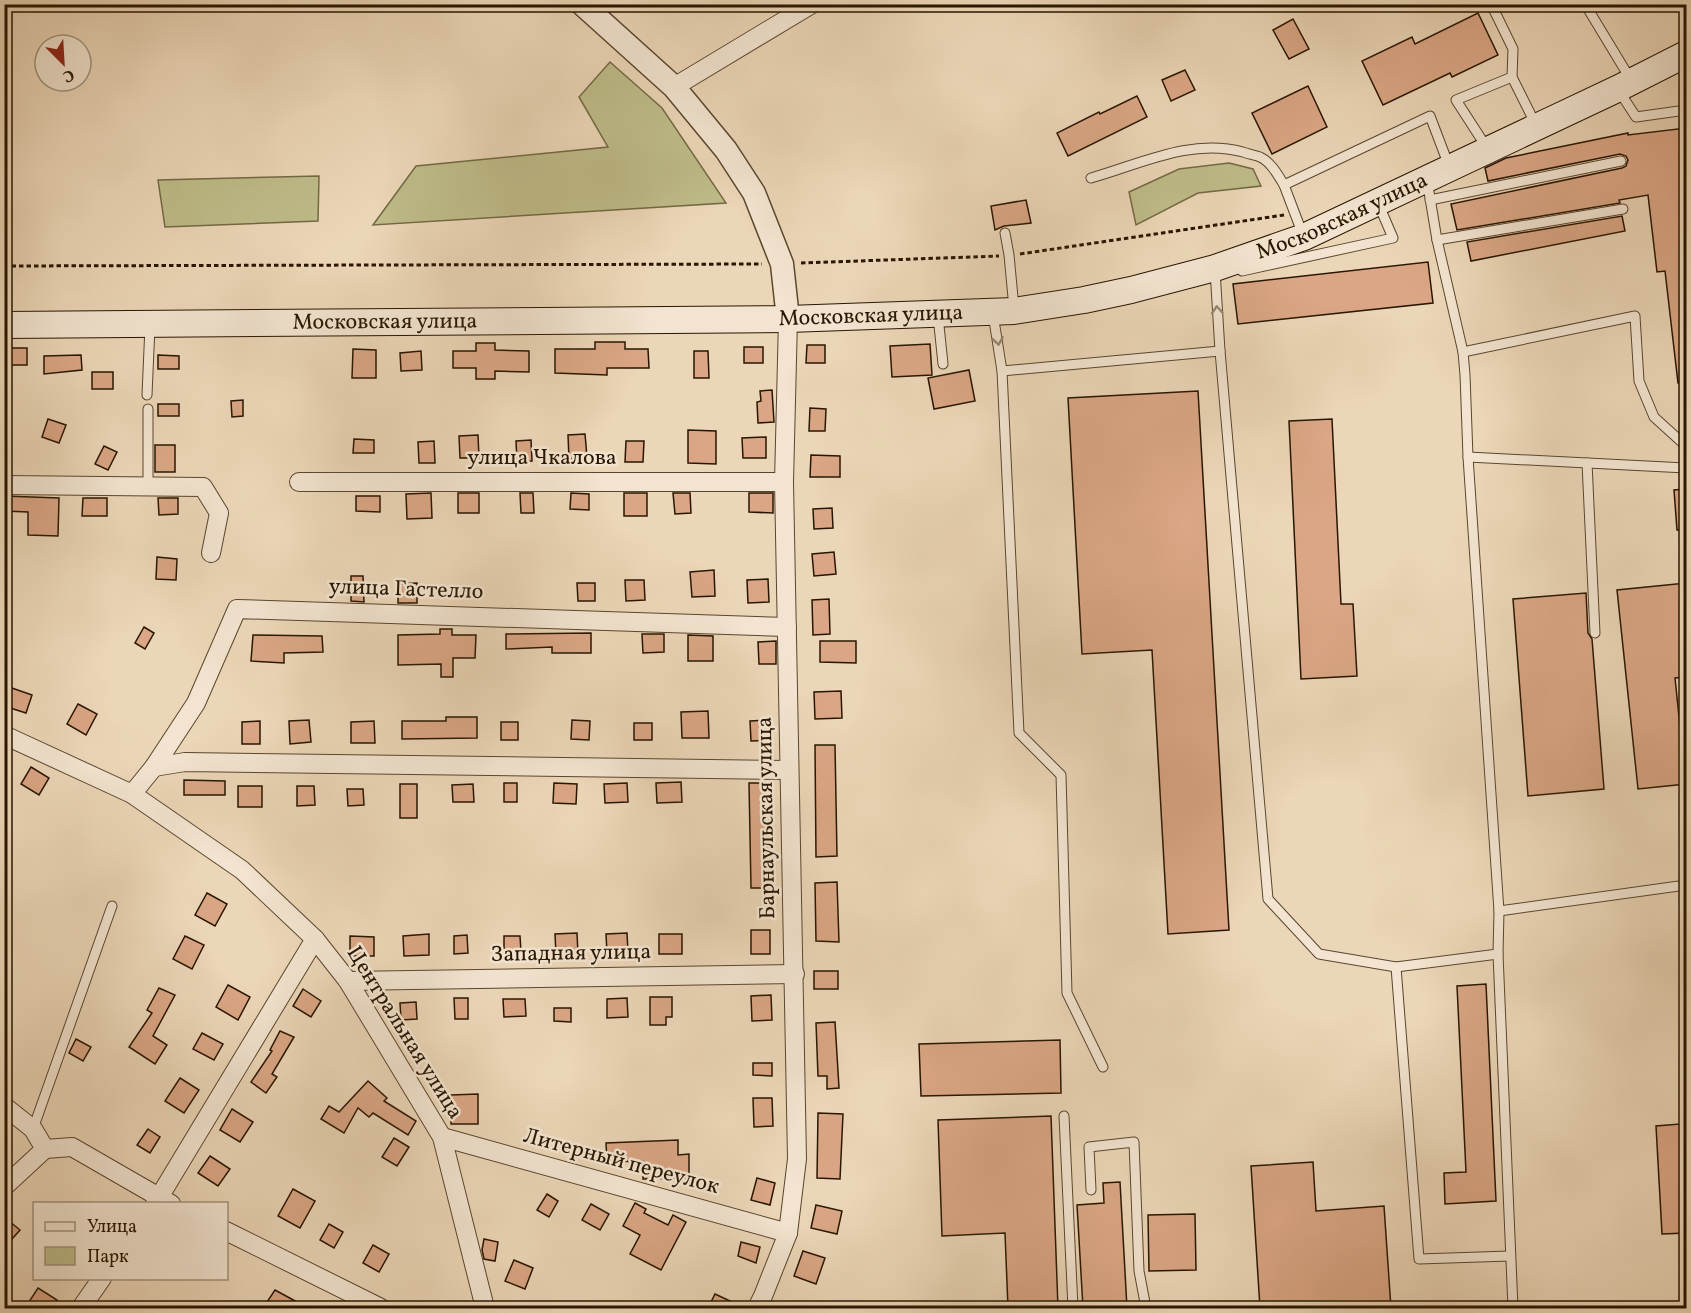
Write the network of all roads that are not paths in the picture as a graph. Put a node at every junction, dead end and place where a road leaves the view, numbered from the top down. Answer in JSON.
{"nodes":[{"id":1,"x":582,"y":4,"type":"edge"},
{"id":2,"x":812,"y":4,"type":"edge"},
{"id":3,"x":1586,"y":4,"type":"edge"},
{"id":4,"x":1494,"y":10,"type":"dead end"},
{"id":5,"x":1686,"y":54,"type":"edge"},
{"id":6,"x":1512,"y":77,"type":"junction"},
{"id":7,"x":1625,"y":86,"type":"junction"},
{"id":8,"x":674,"y":87,"type":"junction"},
{"id":9,"x":1686,"y":110,"type":"edge"},
{"id":10,"x":1538,"y":127,"type":"junction"},
{"id":11,"x":1488,"y":150,"type":"junction"},
{"id":12,"x":1622,"y":161,"type":"dead end"},
{"id":13,"x":1450,"y":169,"type":"junction"},
{"id":14,"x":1091,"y":178,"type":"dead end"},
{"id":15,"x":1284,"y":184,"type":"junction"},
{"id":16,"x":1428,"y":190,"type":"junction"},
{"id":17,"x":1378,"y":203,"type":"junction"},
{"id":18,"x":1623,"y":209,"type":"dead end"},
{"id":19,"x":1005,"y":232,"type":"dead end"},
{"id":20,"x":1304,"y":237,"type":"junction"},
{"id":21,"x":1437,"y":240,"type":"junction"},
{"id":22,"x":1227,"y":270,"type":"junction"},
{"id":23,"x":1004,"y":311,"type":"junction"},
{"id":24,"x":938,"y":314,"type":"junction"},
{"id":25,"x":788,"y":319,"type":"junction"},
{"id":26,"x":150,"y":323,"type":"junction"},
{"id":27,"x":4,"y":325,"type":"edge"},
{"id":28,"x":1220,"y":351,"type":"junction"},
{"id":29,"x":1463,"y":352,"type":"junction"},
{"id":30,"x":943,"y":364,"type":"dead end"},
{"id":31,"x":1002,"y":371,"type":"junction"},
{"id":32,"x":147,"y":395,"type":"dead end"},
{"id":33,"x":148,"y":409,"type":"dead end"},
{"id":34,"x":1686,"y":446,"type":"edge"},
{"id":35,"x":1468,"y":457,"type":"junction"},
{"id":36,"x":1587,"y":463,"type":"junction"},
{"id":37,"x":1686,"y":468,"type":"edge"},
{"id":38,"x":299,"y":482,"type":"dead end"},
{"id":39,"x":784,"y":482,"type":"junction"},
{"id":40,"x":4,"y":485,"type":"edge"},
{"id":41,"x":148,"y":486,"type":"junction"},
{"id":42,"x":211,"y":553,"type":"dead end"},
{"id":43,"x":787,"y":627,"type":"junction"},
{"id":44,"x":1595,"y":633,"type":"dead end"},
{"id":45,"x":4,"y":735,"type":"edge"},
{"id":46,"x":154,"y":767,"type":"junction"},
{"id":47,"x":789,"y":770,"type":"junction"},
{"id":48,"x":132,"y":794,"type":"junction"},
{"id":49,"x":1686,"y":880,"type":"edge"},
{"id":50,"x":1682,"y":886,"type":"edge"},
{"id":51,"x":112,"y":906,"type":"dead end"},
{"id":52,"x":1499,"y":911,"type":"junction"},
{"id":53,"x":315,"y":939,"type":"junction"},
{"id":54,"x":1498,"y":954,"type":"junction"},
{"id":55,"x":1396,"y":967,"type":"junction"},
{"id":56,"x":795,"y":974,"type":"junction"},
{"id":57,"x":348,"y":981,"type":"junction"},
{"id":58,"x":1103,"y":1067,"type":"dead end"},
{"id":59,"x":4,"y":1106,"type":"edge"},
{"id":60,"x":1064,"y":1116,"type":"dead end"},
{"id":61,"x":33,"y":1130,"type":"junction"},
{"id":62,"x":442,"y":1137,"type":"junction"},
{"id":63,"x":45,"y":1149,"type":"junction"},
{"id":64,"x":4,"y":1187,"type":"edge"},
{"id":65,"x":1090,"y":1190,"type":"dead end"},
{"id":66,"x":162,"y":1202,"type":"edge"},
{"id":67,"x":228,"y":1232,"type":"edge"},
{"id":68,"x":788,"y":1233,"type":"junction"},
{"id":69,"x":1510,"y":1256,"type":"junction"},
{"id":70,"x":101,"y":1280,"type":"edge"},
{"id":71,"x":89,"y":1306,"type":"edge"},
{"id":72,"x":381,"y":1308,"type":"edge"},
{"id":73,"x":485,"y":1308,"type":"edge"},
{"id":74,"x":757,"y":1308,"type":"edge"},
{"id":75,"x":1074,"y":1308,"type":"edge"},
{"id":76,"x":1146,"y":1308,"type":"edge"},
{"id":77,"x":1513,"y":1308,"type":"edge"}],
"edges":[{"from":1,"to":8,"type":"street"},
{"from":2,"to":8,"type":"street"},
{"from":3,"to":7,"type":"lane"},
{"from":4,"to":6,"type":"lane"},
{"from":5,"to":7,"type":"main road","name":"Московская улица"},
{"from":6,"to":10,"type":"lane"},
{"from":6,"to":11,"type":"lane"},
{"from":7,"to":9,"type":"lane"},
{"from":7,"to":10,"type":"main road","name":"Московская улица"},
{"from":8,"to":25,"type":"street"},
{"from":10,"to":11,"type":"main road","name":"Московская улица"},
{"from":11,"to":13,"type":"main road","name":"Московская улица"},
{"from":12,"to":16,"type":"lane"},
{"from":13,"to":15,"type":"lane"},
{"from":13,"to":16,"type":"main road","name":"Московская улица"},
{"from":14,"to":15,"type":"lane"},
{"from":15,"to":20,"type":"lane"},
{"from":16,"to":17,"type":"main road","name":"Московская улица"},
{"from":16,"to":21,"type":"lane"},
{"from":17,"to":20,"type":"main road","name":"Московская улица"},
{"from":17,"to":22,"type":"lane"},
{"from":18,"to":21,"type":"lane"},
{"from":19,"to":23,"type":"lane"},
{"from":20,"to":22,"type":"main road","name":"Московская улица"},
{"from":21,"to":29,"type":"lane"},
{"from":22,"to":23,"type":"main road","name":"Московская улица"},
{"from":28,"to":22,"type":"lane","one_way":true},
{"from":23,"to":24,"type":"main road","name":"Московская улица"},
{"from":23,"to":31,"type":"lane","one_way":true},
{"from":24,"to":25,"type":"main road","name":"Московская улица"},
{"from":24,"to":30,"type":"lane"},
{"from":25,"to":26,"type":"main road","name":"Московская улица"},
{"from":25,"to":39,"type":"street","name":"Барнаульская улица"},
{"from":26,"to":27,"type":"main road","name":"Московская улица"},
{"from":26,"to":32,"type":"lane"},
{"from":28,"to":31,"type":"lane"},
{"from":28,"to":55,"type":"lane"},
{"from":29,"to":34,"type":"lane"},
{"from":29,"to":35,"type":"lane"},
{"from":31,"to":58,"type":"lane"},
{"from":33,"to":41,"type":"lane"},
{"from":35,"to":36,"type":"lane"},
{"from":35,"to":52,"type":"lane"},
{"from":36,"to":37,"type":"lane"},
{"from":36,"to":44,"type":"lane"},
{"from":38,"to":39,"type":"street","name":"улица Чкалова"},
{"from":39,"to":43,"type":"street","name":"Барнаульская улица"},
{"from":40,"to":41,"type":"street"},
{"from":41,"to":42,"type":"street"},
{"from":43,"to":46,"type":"street","name":"улица Гастелло"},
{"from":43,"to":47,"type":"street","name":"Барнаульская улица"},
{"from":45,"to":48,"type":"street","name":"Центральная улица"},
{"from":46,"to":47,"type":"street"},
{"from":46,"to":48,"type":"street","name":"улица Гастелло"},
{"from":47,"to":56,"type":"street","name":"Барнаульская улица"},
{"from":48,"to":53,"type":"street","name":"Центральная улица"},
{"from":49,"to":50,"type":"lane"},
{"from":50,"to":52,"type":"lane"},
{"from":51,"to":61,"type":"lane"},
{"from":52,"to":54,"type":"lane"},
{"from":53,"to":57,"type":"street","name":"Центральная улица"},
{"from":53,"to":66,"type":"street"},
{"from":54,"to":55,"type":"lane"},
{"from":54,"to":69,"type":"lane"},
{"from":55,"to":69,"type":"lane"},
{"from":56,"to":57,"type":"street","name":"Западная улица"},
{"from":56,"to":68,"type":"street","name":"Барнаульская улица"},
{"from":57,"to":62,"type":"street","name":"Центральная улица"},
{"from":59,"to":61,"type":"street"},
{"from":60,"to":75,"type":"lane"},
{"from":61,"to":63,"type":"street"},
{"from":62,"to":68,"type":"street","name":"Литерный переулок"},
{"from":62,"to":73,"type":"street","name":"Центральная улица"},
{"from":63,"to":64,"type":"street"},
{"from":63,"to":66,"type":"street"},
{"from":65,"to":76,"type":"lane"},
{"from":67,"to":72,"type":"street"},
{"from":68,"to":74,"type":"street","name":"Барнаульская улица"},
{"from":69,"to":77,"type":"lane"},
{"from":70,"to":71,"type":"street"}]}
